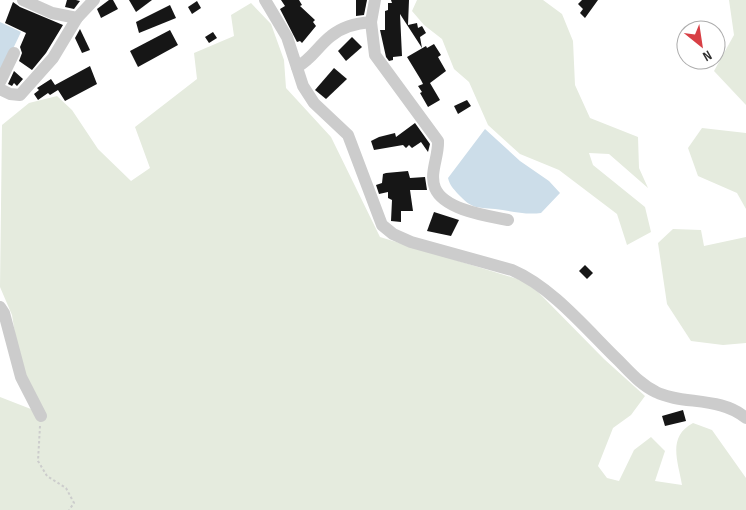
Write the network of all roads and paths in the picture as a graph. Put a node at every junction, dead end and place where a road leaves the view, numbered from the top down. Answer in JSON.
{"nodes":[{"id":1,"x":23,"y":0,"type":"edge"},
{"id":2,"x":94,"y":0,"type":"edge"},
{"id":3,"x":265,"y":0,"type":"edge"},
{"id":4,"x":375,"y":0,"type":"edge"},
{"id":5,"x":76,"y":18,"type":"junction"},
{"id":6,"x":371,"y":22,"type":"junction"},
{"id":7,"x":14,"y":53,"type":"dead end"},
{"id":8,"x":297,"y":67,"type":"junction"},
{"id":9,"x":0,"y":82,"type":"edge"},
{"id":10,"x":0,"y":89,"type":"edge"},
{"id":11,"x":508,"y":220,"type":"dead end"},
{"id":12,"x":0,"y":306,"type":"edge"},
{"id":13,"x":41,"y":416,"type":"joint"},
{"id":14,"x":746,"y":418,"type":"edge"},
{"id":15,"x":69,"y":510,"type":"edge"}],
"edges":[{"from":1,"to":5,"type":"street"},
{"from":2,"to":5,"type":"street"},
{"from":3,"to":8,"type":"street"},
{"from":4,"to":6,"type":"street"},
{"from":5,"to":10,"type":"street"},
{"from":6,"to":8,"type":"street"},
{"from":6,"to":11,"type":"street"},
{"from":7,"to":9,"type":"street"},
{"from":8,"to":14,"type":"street"},
{"from":12,"to":13,"type":"street"},
{"from":13,"to":15,"type":"path"}]}
